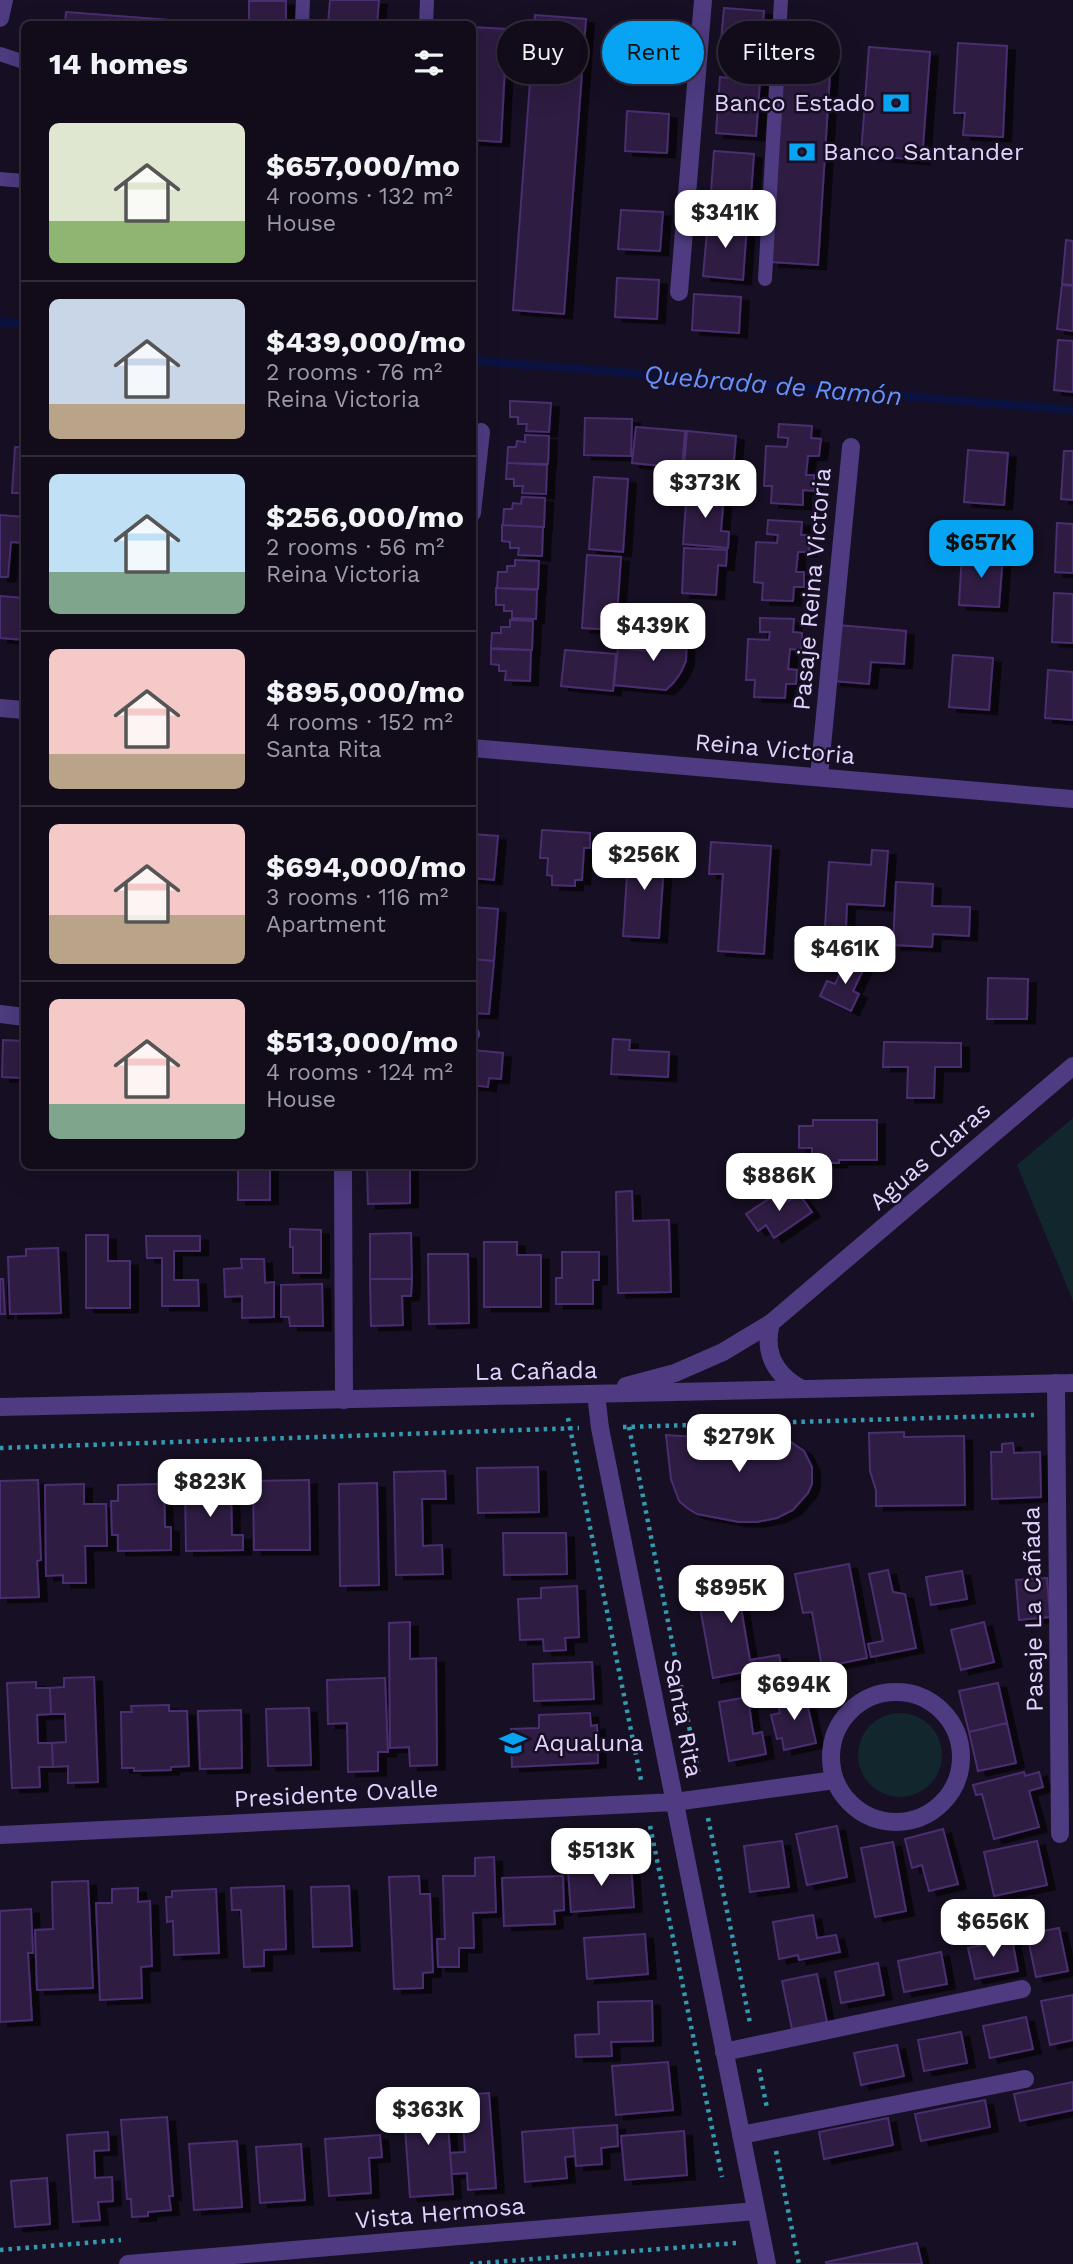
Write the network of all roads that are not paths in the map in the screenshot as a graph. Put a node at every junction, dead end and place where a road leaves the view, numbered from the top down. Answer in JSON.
{"nodes":[{"id":1,"x":4,"y":0,"type":"edge"},
{"id":2,"x":303,"y":0,"type":"edge"},
{"id":3,"x":427,"y":0,"type":"edge"},
{"id":4,"x":703,"y":0,"type":"edge"},
{"id":5,"x":781,"y":0,"type":"edge"},
{"id":6,"x":0,"y":18,"type":"edge"},
{"id":7,"x":302,"y":21,"type":"edge"},
{"id":8,"x":426,"y":21,"type":"edge"},
{"id":9,"x":0,"y":54,"type":"edge"},
{"id":10,"x":21,"y":61,"type":"edge"},
{"id":11,"x":0,"y":179,"type":"edge"},
{"id":12,"x":21,"y":181,"type":"edge"},
{"id":13,"x":765,"y":278,"type":"dead end"},
{"id":14,"x":679,"y":292,"type":"dead end"},
{"id":15,"x":481,"y":432,"type":"dead end"},
{"id":16,"x":850,"y":447,"type":"dead end"},
{"id":17,"x":476,"y":477,"type":"edge"},
{"id":18,"x":0,"y":708,"type":"edge"},
{"id":19,"x":21,"y":710,"type":"edge"},
{"id":20,"x":476,"y":748,"type":"edge"},
{"id":21,"x":819,"y":777,"type":"junction"},
{"id":22,"x":1073,"y":799,"type":"edge"},
{"id":23,"x":0,"y":1014,"type":"edge"},
{"id":24,"x":21,"y":1017,"type":"edge"},
{"id":25,"x":1073,"y":1066,"type":"edge"},
{"id":26,"x":343,"y":1169,"type":"dead end"},
{"id":27,"x":771,"y":1323,"type":"junction"},
{"id":28,"x":1065,"y":1383,"type":"edge"},
{"id":29,"x":803,"y":1389,"type":"junction"},
{"id":30,"x":596,"y":1394,"type":"junction"},
{"id":31,"x":344,"y":1399,"type":"junction"},
{"id":32,"x":0,"y":1407,"type":"edge"},
{"id":33,"x":835,"y":1780,"type":"junction"},
{"id":34,"x":675,"y":1802,"type":"junction"},
{"id":35,"x":1060,"y":1834,"type":"dead end"},
{"id":36,"x":0,"y":1835,"type":"edge"},
{"id":37,"x":1022,"y":1989,"type":"dead end"},
{"id":38,"x":724,"y":2052,"type":"junction"},
{"id":39,"x":1025,"y":2079,"type":"dead end"},
{"id":40,"x":741,"y":2135,"type":"junction"},
{"id":41,"x":756,"y":2211,"type":"junction"},
{"id":42,"x":128,"y":2264,"type":"edge"},
{"id":43,"x":767,"y":2264,"type":"edge"}],
"edges":[{"from":1,"to":6,"type":"street"},
{"from":2,"to":7,"type":"lane"},
{"from":3,"to":8,"type":"lane"},
{"from":4,"to":14,"type":"street"},
{"from":5,"to":13,"type":"lane"},
{"from":9,"to":10,"type":"lane"},
{"from":11,"to":12,"type":"lane"},
{"from":15,"to":17,"type":"street"},
{"from":16,"to":21,"type":"street","name":"Pasaje Reina Victoria"},
{"from":18,"to":19,"type":"street"},
{"from":20,"to":21,"type":"street","name":"Reina Victoria"},
{"from":21,"to":22,"type":"street","name":"Reina Victoria"},
{"from":23,"to":24,"type":"street"},
{"from":25,"to":27,"type":"street","name":"Aguas Claras"},
{"from":26,"to":31,"type":"street"},
{"from":27,"to":29,"type":"street"},
{"from":27,"to":30,"type":"street","name":"Aguas Claras"},
{"from":28,"to":29,"type":"street","name":"La Cañada"},
{"from":28,"to":35,"type":"street","name":"Pasaje La Cañada"},
{"from":29,"to":30,"type":"street","name":"La Cañada"},
{"from":30,"to":31,"type":"street","name":"La Cañada"},
{"from":30,"to":34,"type":"street","name":"Santa Rita"},
{"from":31,"to":32,"type":"street","name":"La Cañada"},
{"from":33,"to":33,"type":"street"},
{"from":33,"to":34,"type":"street","name":"Presidente Ovalle"},
{"from":34,"to":36,"type":"street","name":"Presidente Ovalle"},
{"from":34,"to":38,"type":"street","name":"Santa Rita"},
{"from":37,"to":38,"type":"street"},
{"from":38,"to":40,"type":"street","name":"Santa Rita"},
{"from":39,"to":40,"type":"street"},
{"from":40,"to":41,"type":"street","name":"Santa Rita"},
{"from":41,"to":42,"type":"street","name":"Vista Hermosa"},
{"from":41,"to":43,"type":"street","name":"Santa Rita"}]}
